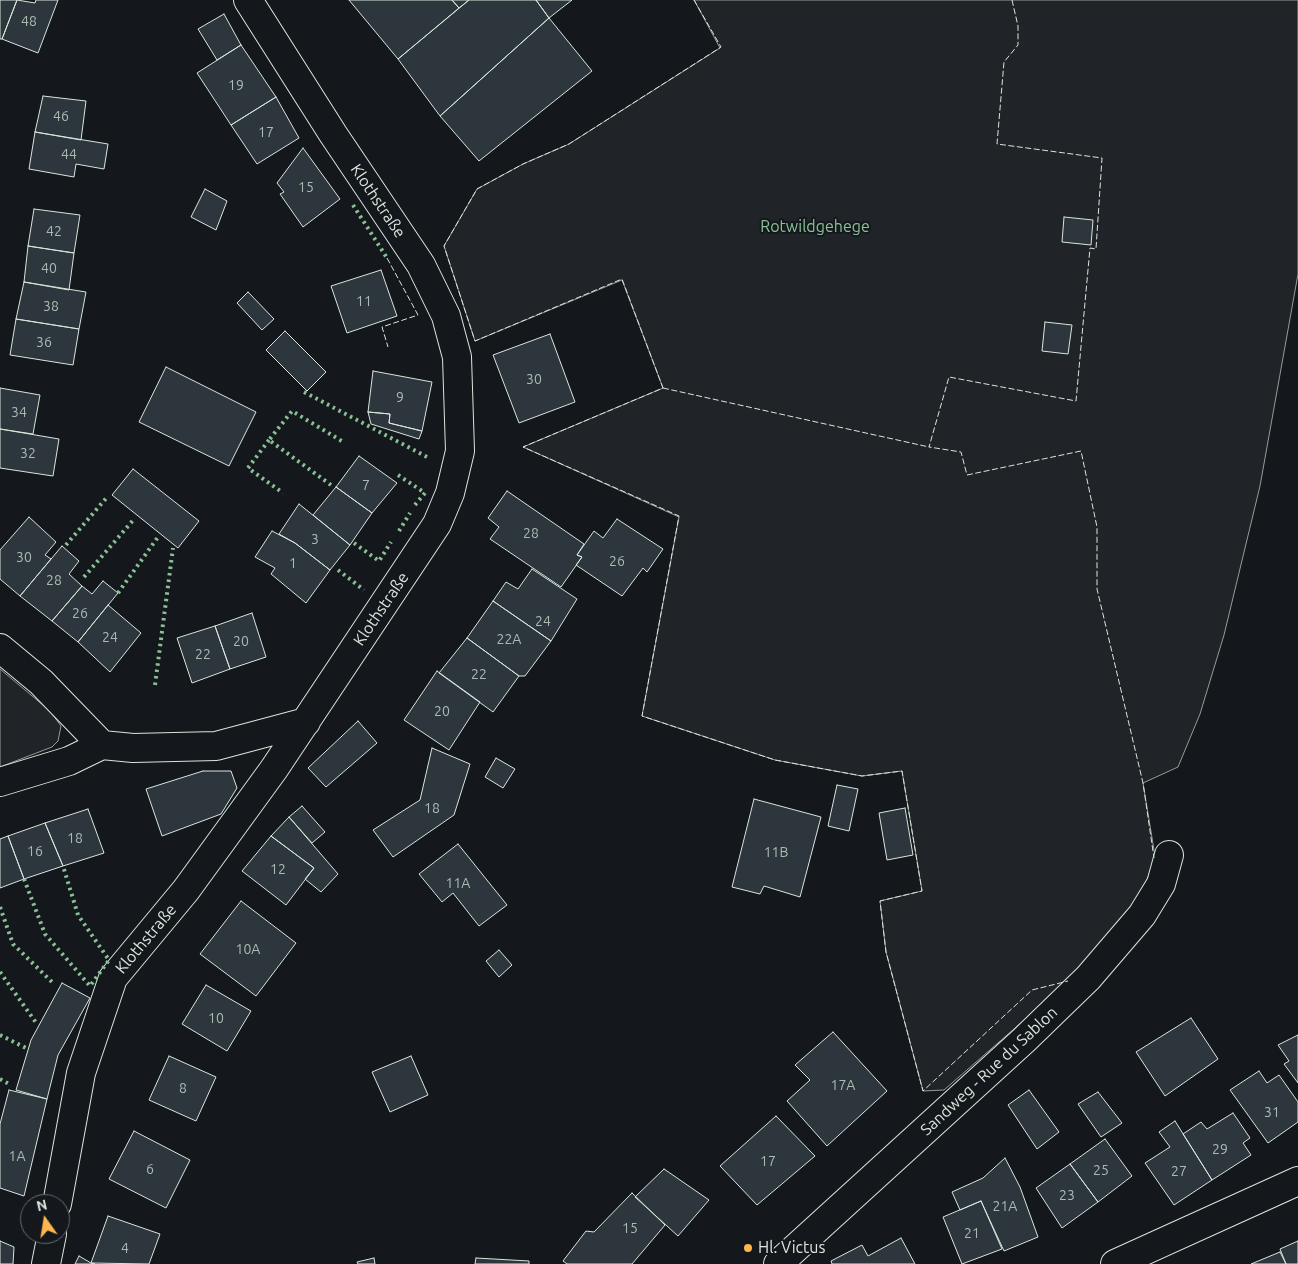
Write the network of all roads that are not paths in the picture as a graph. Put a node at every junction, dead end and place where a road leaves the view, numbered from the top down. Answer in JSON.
{"nodes":[{"id":1,"x":248,"y":0,"type":"edge"},
{"id":2,"x":0,"y":648,"type":"edge"},
{"id":3,"x":306,"y":722,"type":"junction"},
{"id":4,"x":102,"y":745,"type":"junction"},
{"id":5,"x":0,"y":782,"type":"edge"},
{"id":6,"x":1169,"y":855,"type":"dead end"},
{"id":7,"x":1298,"y":1181,"type":"edge"},
{"id":8,"x":59,"y":1194,"type":"edge"},
{"id":9,"x":50,"y":1244,"type":"edge"},
{"id":10,"x":46,"y":1264,"type":"edge"},
{"id":11,"x":778,"y":1264,"type":"edge"},
{"id":12,"x":1115,"y":1264,"type":"edge"}],
"edges":[{"from":1,"to":3,"type":"street","name":"Klothstraße"},
{"from":2,"to":4,"type":"street"},
{"from":3,"to":4,"type":"street"},
{"from":3,"to":8,"type":"street","name":"Klothstraße"},
{"from":4,"to":5,"type":"street"},
{"from":6,"to":11,"type":"street","name":"Sandweg - Rue du Sablon"},
{"from":7,"to":12,"type":"street"},
{"from":9,"to":10,"type":"street"}]}
